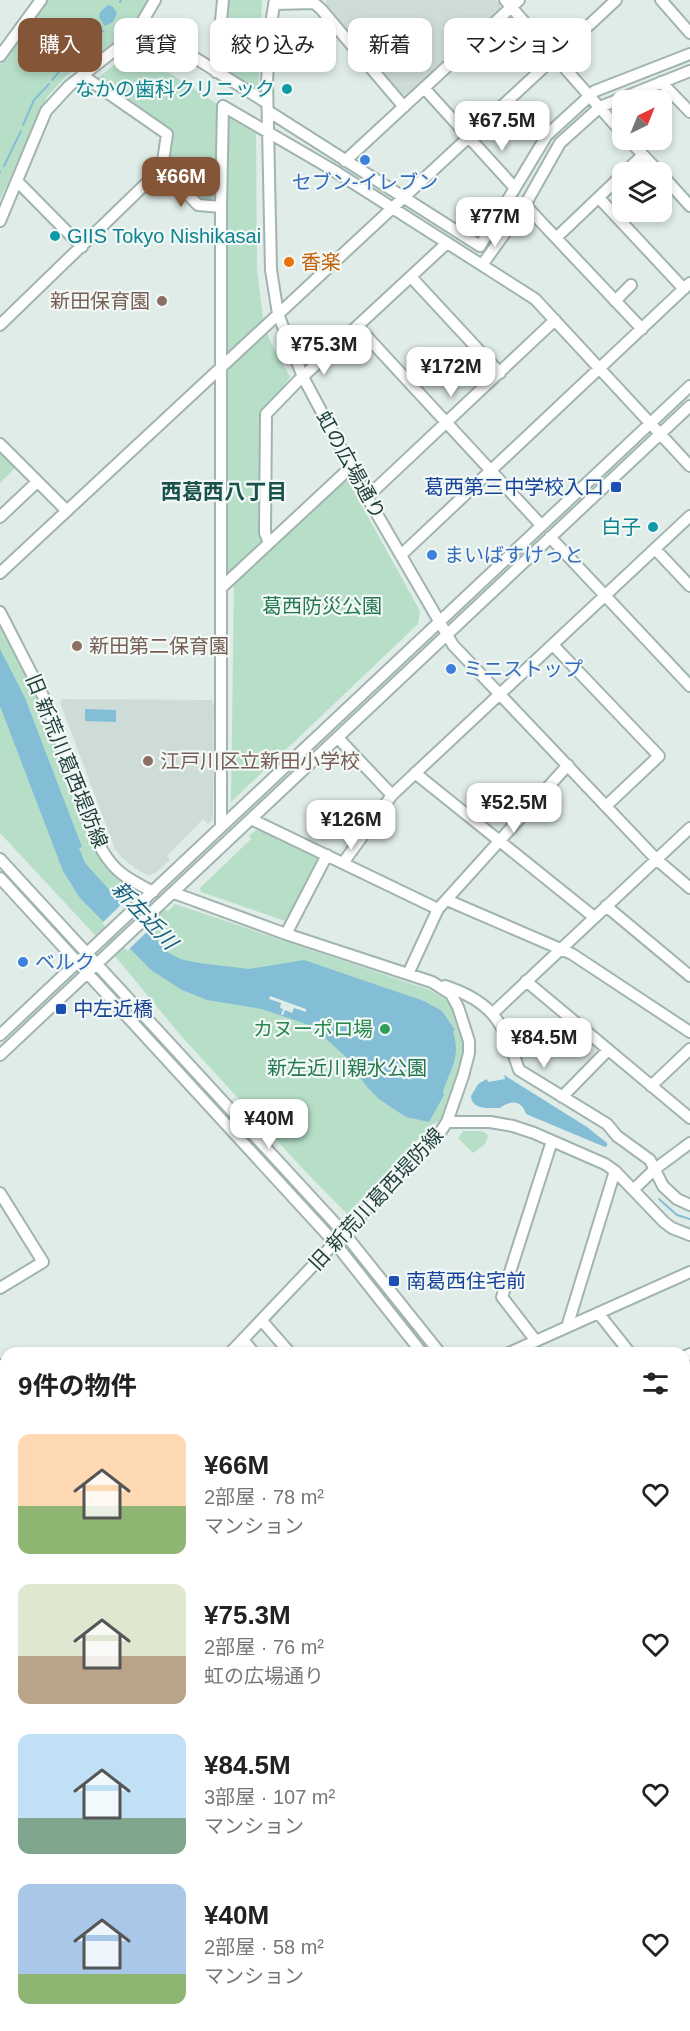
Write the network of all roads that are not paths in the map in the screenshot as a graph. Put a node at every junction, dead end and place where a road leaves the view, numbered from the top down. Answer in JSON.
{"nodes":[{"id":1,"x":41,"y":0,"type":"edge"},
{"id":2,"x":154,"y":0,"type":"edge"},
{"id":3,"x":223,"y":0,"type":"edge"},
{"id":4,"x":616,"y":0,"type":"edge"},
{"id":5,"x":661,"y":0,"type":"edge"},
{"id":6,"x":274,"y":2,"type":"edge"},
{"id":7,"x":316,"y":2,"type":"edge"},
{"id":8,"x":512,"y":2,"type":"edge"},
{"id":9,"x":144,"y":18,"type":"edge"},
{"id":10,"x":221,"y":18,"type":"edge"},
{"id":11,"x":525,"y":18,"type":"edge"},
{"id":12,"x":591,"y":23,"type":"edge"},
{"id":13,"x":690,"y":33,"type":"edge"},
{"id":14,"x":114,"y":52,"type":"edge"},
{"id":15,"x":690,"y":54,"type":"edge"},
{"id":16,"x":0,"y":56,"type":"edge"},
{"id":17,"x":690,"y":71,"type":"edge"},
{"id":18,"x":216,"y":72,"type":"edge"},
{"id":19,"x":538,"y":72,"type":"edge"},
{"id":20,"x":570,"y":72,"type":"edge"},
{"id":21,"x":82,"y":75,"type":"junction"},
{"id":22,"x":661,"y":82,"type":"junction"},
{"id":23,"x":424,"y":88,"type":"junction"},
{"id":24,"x":591,"y":95,"type":"junction"},
{"id":25,"x":404,"y":106,"type":"junction"},
{"id":26,"x":268,"y":107,"type":"junction"},
{"id":27,"x":600,"y":107,"type":"junction"},
{"id":28,"x":690,"y":112,"type":"edge"},
{"id":29,"x":612,"y":121,"type":"edge"},
{"id":30,"x":269,"y":131,"type":"junction"},
{"id":31,"x":468,"y":136,"type":"junction"},
{"id":32,"x":638,"y":150,"type":"edge"},
{"id":33,"x":643,"y":155,"type":"junction"},
{"id":34,"x":345,"y":161,"type":"junction"},
{"id":35,"x":636,"y":162,"type":"edge"},
{"id":36,"x":649,"y":162,"type":"edge"},
{"id":37,"x":162,"y":168,"type":"junction"},
{"id":38,"x":17,"y":181,"type":"junction"},
{"id":39,"x":612,"y":185,"type":"edge"},
{"id":40,"x":672,"y":187,"type":"edge"},
{"id":41,"x":515,"y":188,"type":"junction"},
{"id":42,"x":402,"y":197,"type":"junction"},
{"id":43,"x":598,"y":198,"type":"junction"},
{"id":44,"x":525,"y":205,"type":"junction"},
{"id":45,"x":690,"y":206,"type":"edge"},
{"id":46,"x":221,"y":207,"type":"junction"},
{"id":47,"x":392,"y":207,"type":"junction"},
{"id":48,"x":0,"y":220,"type":"edge"},
{"id":49,"x":556,"y":238,"type":"junction"},
{"id":50,"x":447,"y":243,"type":"junction"},
{"id":51,"x":82,"y":247,"type":"junction"},
{"id":52,"x":482,"y":265,"type":"junction"},
{"id":53,"x":411,"y":277,"type":"junction"},
{"id":54,"x":631,"y":285,"type":"dead end"},
{"id":55,"x":687,"y":286,"type":"edge"},
{"id":56,"x":615,"y":301,"type":"junction"},
{"id":57,"x":278,"y":314,"type":"junction"},
{"id":58,"x":555,"y":320,"type":"junction"},
{"id":59,"x":0,"y":325,"type":"edge"},
{"id":60,"x":358,"y":327,"type":"junction"},
{"id":61,"x":642,"y":329,"type":"junction"},
{"id":62,"x":222,"y":366,"type":"junction"},
{"id":63,"x":600,"y":369,"type":"junction"},
{"id":64,"x":500,"y":373,"type":"junction"},
{"id":65,"x":303,"y":377,"type":"junction"},
{"id":66,"x":690,"y":386,"type":"edge"},
{"id":67,"x":690,"y":406,"type":"edge"},
{"id":68,"x":446,"y":423,"type":"junction"},
{"id":69,"x":650,"y":423,"type":"junction"},
{"id":70,"x":660,"y":434,"type":"junction"},
{"id":71,"x":0,"y":444,"type":"edge"},
{"id":72,"x":351,"y":466,"type":"junction"},
{"id":73,"x":690,"y":466,"type":"edge"},
{"id":74,"x":490,"y":470,"type":"junction"},
{"id":75,"x":37,"y":482,"type":"junction"},
{"id":76,"x":367,"y":497,"type":"junction"},
{"id":77,"x":66,"y":511,"type":"junction"},
{"id":78,"x":690,"y":516,"type":"edge"},
{"id":79,"x":0,"y":517,"type":"edge"},
{"id":80,"x":541,"y":525,"type":"junction"},
{"id":81,"x":550,"y":537,"type":"junction"},
{"id":82,"x":269,"y":543,"type":"junction"},
{"id":83,"x":655,"y":549,"type":"junction"},
{"id":84,"x":401,"y":555,"type":"junction"},
{"id":85,"x":0,"y":573,"type":"edge"},
{"id":86,"x":690,"y":586,"type":"edge"},
{"id":87,"x":222,"y":587,"type":"junction"},
{"id":88,"x":605,"y":596,"type":"junction"},
{"id":89,"x":0,"y":612,"type":"edge"},
{"id":90,"x":440,"y":621,"type":"junction"},
{"id":91,"x":447,"y":634,"type":"junction"},
{"id":92,"x":553,"y":645,"type":"junction"},
{"id":93,"x":690,"y":687,"type":"edge"},
{"id":94,"x":500,"y":695,"type":"junction"},
{"id":95,"x":338,"y":738,"type":"junction"},
{"id":96,"x":568,"y":765,"type":"junction"},
{"id":97,"x":415,"y":773,"type":"junction"},
{"id":98,"x":392,"y":795,"type":"junction"},
{"id":99,"x":606,"y":806,"type":"junction"},
{"id":100,"x":251,"y":819,"type":"junction"},
{"id":101,"x":222,"y":827,"type":"junction"},
{"id":102,"x":690,"y":828,"type":"edge"},
{"id":103,"x":500,"y":841,"type":"junction"},
{"id":104,"x":327,"y":855,"type":"junction"},
{"id":105,"x":0,"y":858,"type":"edge"},
{"id":106,"x":656,"y":859,"type":"junction"},
{"id":107,"x":343,"y":863,"type":"junction"},
{"id":108,"x":0,"y":878,"type":"edge"},
{"id":109,"x":690,"y":888,"type":"edge"},
{"id":110,"x":153,"y":892,"type":"junction"},
{"id":111,"x":174,"y":892,"type":"junction"},
{"id":112,"x":447,"y":900,"type":"junction"},
{"id":113,"x":606,"y":906,"type":"junction"},
{"id":114,"x":438,"y":909,"type":"junction"},
{"id":115,"x":594,"y":917,"type":"junction"},
{"id":116,"x":286,"y":934,"type":"junction"},
{"id":117,"x":560,"y":949,"type":"junction"},
{"id":118,"x":87,"y":953,"type":"junction"},
{"id":119,"x":77,"y":962,"type":"junction"},
{"id":120,"x":97,"y":964,"type":"junction"},
{"id":121,"x":87,"y":973,"type":"junction"},
{"id":122,"x":408,"y":974,"type":"junction"},
{"id":123,"x":690,"y":976,"type":"edge"},
{"id":124,"x":526,"y":981,"type":"junction"},
{"id":125,"x":432,"y":982,"type":"junction"},
{"id":126,"x":493,"y":1013,"type":"junction"},
{"id":127,"x":690,"y":1032,"type":"edge"},
{"id":128,"x":0,"y":1035,"type":"edge"},
{"id":129,"x":690,"y":1049,"type":"edge"},
{"id":130,"x":608,"y":1050,"type":"junction"},
{"id":131,"x":0,"y":1055,"type":"edge"},
{"id":132,"x":651,"y":1086,"type":"junction"},
{"id":133,"x":562,"y":1097,"type":"junction"},
{"id":134,"x":690,"y":1118,"type":"edge"},
{"id":135,"x":447,"y":1122,"type":"junction"},
{"id":136,"x":552,"y":1141,"type":"junction"},
{"id":137,"x":690,"y":1143,"type":"edge"},
{"id":138,"x":655,"y":1169,"type":"junction"},
{"id":139,"x":615,"y":1171,"type":"junction"},
{"id":140,"x":633,"y":1190,"type":"junction"},
{"id":141,"x":0,"y":1192,"type":"edge"},
{"id":142,"x":690,"y":1205,"type":"edge"},
{"id":143,"x":344,"y":1233,"type":"junction"},
{"id":144,"x":690,"y":1235,"type":"edge"},
{"id":145,"x":335,"y":1244,"type":"junction"},
{"id":146,"x":690,"y":1272,"type":"edge"},
{"id":147,"x":0,"y":1288,"type":"edge"},
{"id":148,"x":599,"y":1314,"type":"junction"},
{"id":149,"x":262,"y":1321,"type":"junction"},
{"id":150,"x":567,"y":1327,"type":"junction"},
{"id":151,"x":244,"y":1341,"type":"junction"},
{"id":152,"x":537,"y":1341,"type":"junction"},
{"id":153,"x":237,"y":1347,"type":"edge"},
{"id":154,"x":249,"y":1347,"type":"edge"},
{"id":155,"x":285,"y":1347,"type":"edge"},
{"id":156,"x":417,"y":1347,"type":"edge"},
{"id":157,"x":435,"y":1347,"type":"edge"},
{"id":158,"x":523,"y":1347,"type":"edge"},
{"id":159,"x":625,"y":1347,"type":"edge"}],
"edges":[{"from":1,"to":16,"type":"street"},
{"from":2,"to":9,"type":"street"},
{"from":3,"to":10,"type":"street"},
{"from":4,"to":12,"type":"street"},
{"from":5,"to":13,"type":"street"},
{"from":6,"to":7,"type":"street"},
{"from":6,"to":26,"type":"street","name":"虹の広場通り"},
{"from":7,"to":25,"type":"street"},
{"from":8,"to":11,"type":"street"},
{"from":8,"to":23,"type":"street"},
{"from":14,"to":21,"type":"street"},
{"from":15,"to":24,"type":"street"},
{"from":17,"to":22,"type":"street"},
{"from":18,"to":26,"type":"street"},
{"from":19,"to":31,"type":"street"},
{"from":20,"to":24,"type":"street"},
{"from":21,"to":37,"type":"street"},
{"from":21,"to":38,"type":"street"},
{"from":22,"to":27,"type":"street"},
{"from":22,"to":28,"type":"street"},
{"from":23,"to":25,"type":"street"},
{"from":23,"to":31,"type":"street"},
{"from":24,"to":27,"type":"street"},
{"from":24,"to":41,"type":"street"},
{"from":25,"to":34,"type":"street"},
{"from":26,"to":30,"type":"street","name":"虹の広場通り"},
{"from":26,"to":34,"type":"street"},
{"from":27,"to":29,"type":"street"},
{"from":27,"to":44,"type":"street"},
{"from":30,"to":46,"type":"street"},
{"from":30,"to":47,"type":"street"},
{"from":30,"to":57,"type":"street","name":"虹の広場通り"},
{"from":31,"to":41,"type":"street"},
{"from":31,"to":42,"type":"street"},
{"from":32,"to":33,"type":"street"},
{"from":33,"to":35,"type":"street"},
{"from":33,"to":36,"type":"street"},
{"from":34,"to":42,"type":"street"},
{"from":37,"to":46,"type":"street"},
{"from":37,"to":51,"type":"street"},
{"from":38,"to":48,"type":"street"},
{"from":38,"to":51,"type":"street"},
{"from":39,"to":43,"type":"street"},
{"from":40,"to":45,"type":"street"},
{"from":41,"to":42,"type":"street"},
{"from":42,"to":47,"type":"street"},
{"from":43,"to":49,"type":"street"},
{"from":43,"to":55,"type":"street"},
{"from":44,"to":49,"type":"street"},
{"from":44,"to":52,"type":"street"},
{"from":46,"to":62,"type":"street"},
{"from":47,"to":50,"type":"street"},
{"from":47,"to":57,"type":"street"},
{"from":49,"to":56,"type":"street"},
{"from":50,"to":52,"type":"street"},
{"from":50,"to":53,"type":"street"},
{"from":51,"to":59,"type":"street"},
{"from":52,"to":58,"type":"street"},
{"from":53,"to":60,"type":"street"},
{"from":53,"to":64,"type":"street"},
{"from":54,"to":56,"type":"street"},
{"from":55,"to":61,"type":"street"},
{"from":56,"to":61,"type":"street"},
{"from":57,"to":62,"type":"street"},
{"from":57,"to":65,"type":"street","name":"虹の広場通り"},
{"from":58,"to":63,"type":"street"},
{"from":58,"to":64,"type":"street"},
{"from":60,"to":65,"type":"street"},
{"from":60,"to":68,"type":"street"},
{"from":61,"to":63,"type":"street"},
{"from":62,"to":77,"type":"street"},
{"from":62,"to":87,"type":"street"},
{"from":63,"to":69,"type":"street"},
{"from":63,"to":74,"type":"street"},
{"from":64,"to":68,"type":"street"},
{"from":65,"to":72,"type":"street","name":"虹の広場通り"},
{"from":65,"to":82,"type":"street"},
{"from":66,"to":69,"type":"street"},
{"from":67,"to":70,"type":"street"},
{"from":68,"to":74,"type":"street"},
{"from":68,"to":76,"type":"street"},
{"from":69,"to":70,"type":"street"},
{"from":69,"to":80,"type":"street"},
{"from":70,"to":73,"type":"street"},
{"from":70,"to":81,"type":"street"},
{"from":71,"to":75,"type":"street"},
{"from":72,"to":76,"type":"street","name":"虹の広場通り"},
{"from":72,"to":82,"type":"street"},
{"from":74,"to":80,"type":"street"},
{"from":74,"to":84,"type":"street"},
{"from":75,"to":77,"type":"street"},
{"from":75,"to":79,"type":"street"},
{"from":76,"to":84,"type":"street","name":"虹の広場通り"},
{"from":77,"to":85,"type":"street"},
{"from":78,"to":83,"type":"street"},
{"from":80,"to":90,"type":"street"},
{"from":81,"to":88,"type":"street"},
{"from":81,"to":91,"type":"street"},
{"from":82,"to":87,"type":"street"},
{"from":83,"to":86,"type":"street"},
{"from":83,"to":88,"type":"street"},
{"from":84,"to":90,"type":"street","name":"虹の広場通り"},
{"from":87,"to":101,"type":"street"},
{"from":88,"to":92,"type":"street"},
{"from":88,"to":93,"type":"street"},
{"from":89,"to":110,"type":"street","name":"旧 新荒川葛西堤防線"},
{"from":90,"to":91,"type":"street","name":"虹の広場通り"},
{"from":90,"to":101,"type":"street"},
{"from":91,"to":94,"type":"street","name":"虹の広場通り"},
{"from":91,"to":95,"type":"street"},
{"from":92,"to":94,"type":"street"},
{"from":92,"to":99,"type":"street"},
{"from":94,"to":96,"type":"street","name":"虹の広場通り"},
{"from":94,"to":97,"type":"street"},
{"from":95,"to":98,"type":"street"},
{"from":95,"to":100,"type":"street"},
{"from":96,"to":99,"type":"street","name":"虹の広場通り"},
{"from":96,"to":103,"type":"street"},
{"from":97,"to":98,"type":"street"},
{"from":97,"to":103,"type":"street"},
{"from":98,"to":107,"type":"street"},
{"from":99,"to":106,"type":"street","name":"虹の広場通り"},
{"from":100,"to":104,"type":"street"},
{"from":100,"to":111,"type":"street"},
{"from":101,"to":110,"type":"street"},
{"from":102,"to":106,"type":"street"},
{"from":103,"to":112,"type":"street"},
{"from":103,"to":115,"type":"street"},
{"from":104,"to":107,"type":"street"},
{"from":104,"to":116,"type":"street"},
{"from":105,"to":118,"type":"street"},
{"from":106,"to":109,"type":"street","name":"虹の広場通り"},
{"from":106,"to":113,"type":"street"},
{"from":107,"to":114,"type":"street"},
{"from":108,"to":119,"type":"street"},
{"from":110,"to":118,"type":"street"},
{"from":111,"to":116,"type":"street","name":"旧 新荒川葛西堤防線"},
{"from":111,"to":120,"type":"street"},
{"from":112,"to":114,"type":"street"},
{"from":112,"to":117,"type":"street"},
{"from":113,"to":115,"type":"street"},
{"from":113,"to":123,"type":"street"},
{"from":114,"to":122,"type":"street"},
{"from":115,"to":117,"type":"street"},
{"from":116,"to":122,"type":"street","name":"旧 新荒川葛西堤防線"},
{"from":117,"to":124,"type":"street"},
{"from":117,"to":127,"type":"street"},
{"from":118,"to":119,"type":"street"},
{"from":118,"to":120,"type":"street"},
{"from":119,"to":121,"type":"street"},
{"from":119,"to":128,"type":"street"},
{"from":120,"to":121,"type":"street"},
{"from":120,"to":143,"type":"street"},
{"from":121,"to":131,"type":"street"},
{"from":121,"to":145,"type":"street"},
{"from":122,"to":125,"type":"street","name":"旧 新荒川葛西堤防線"},
{"from":124,"to":126,"type":"street"},
{"from":124,"to":130,"type":"street"},
{"from":125,"to":126,"type":"street"},
{"from":125,"to":135,"type":"street","name":"旧 新荒川葛西堤防線"},
{"from":126,"to":133,"type":"street"},
{"from":129,"to":132,"type":"street"},
{"from":130,"to":132,"type":"street"},
{"from":130,"to":133,"type":"street"},
{"from":132,"to":134,"type":"street"},
{"from":133,"to":138,"type":"street"},
{"from":135,"to":136,"type":"street"},
{"from":135,"to":143,"type":"street","name":"旧 新荒川葛西堤防線"},
{"from":136,"to":139,"type":"street"},
{"from":136,"to":152,"type":"street"},
{"from":137,"to":138,"type":"street"},
{"from":138,"to":140,"type":"street"},
{"from":138,"to":142,"type":"street"},
{"from":139,"to":140,"type":"street"},
{"from":139,"to":150,"type":"street"},
{"from":140,"to":144,"type":"street"},
{"from":141,"to":147,"type":"street"},
{"from":143,"to":145,"type":"street","name":"旧 新荒川葛西堤防線"},
{"from":143,"to":157,"type":"street"},
{"from":145,"to":149,"type":"street","name":"旧 新荒川葛西堤防線"},
{"from":145,"to":156,"type":"street"},
{"from":146,"to":148,"type":"street"},
{"from":148,"to":150,"type":"street"},
{"from":148,"to":159,"type":"street"},
{"from":149,"to":151,"type":"street","name":"旧 新荒川葛西堤防線"},
{"from":149,"to":155,"type":"street"},
{"from":150,"to":152,"type":"street"},
{"from":151,"to":153,"type":"street","name":"旧 新荒川葛西堤防線"},
{"from":151,"to":154,"type":"street"},
{"from":152,"to":158,"type":"street"}]}
